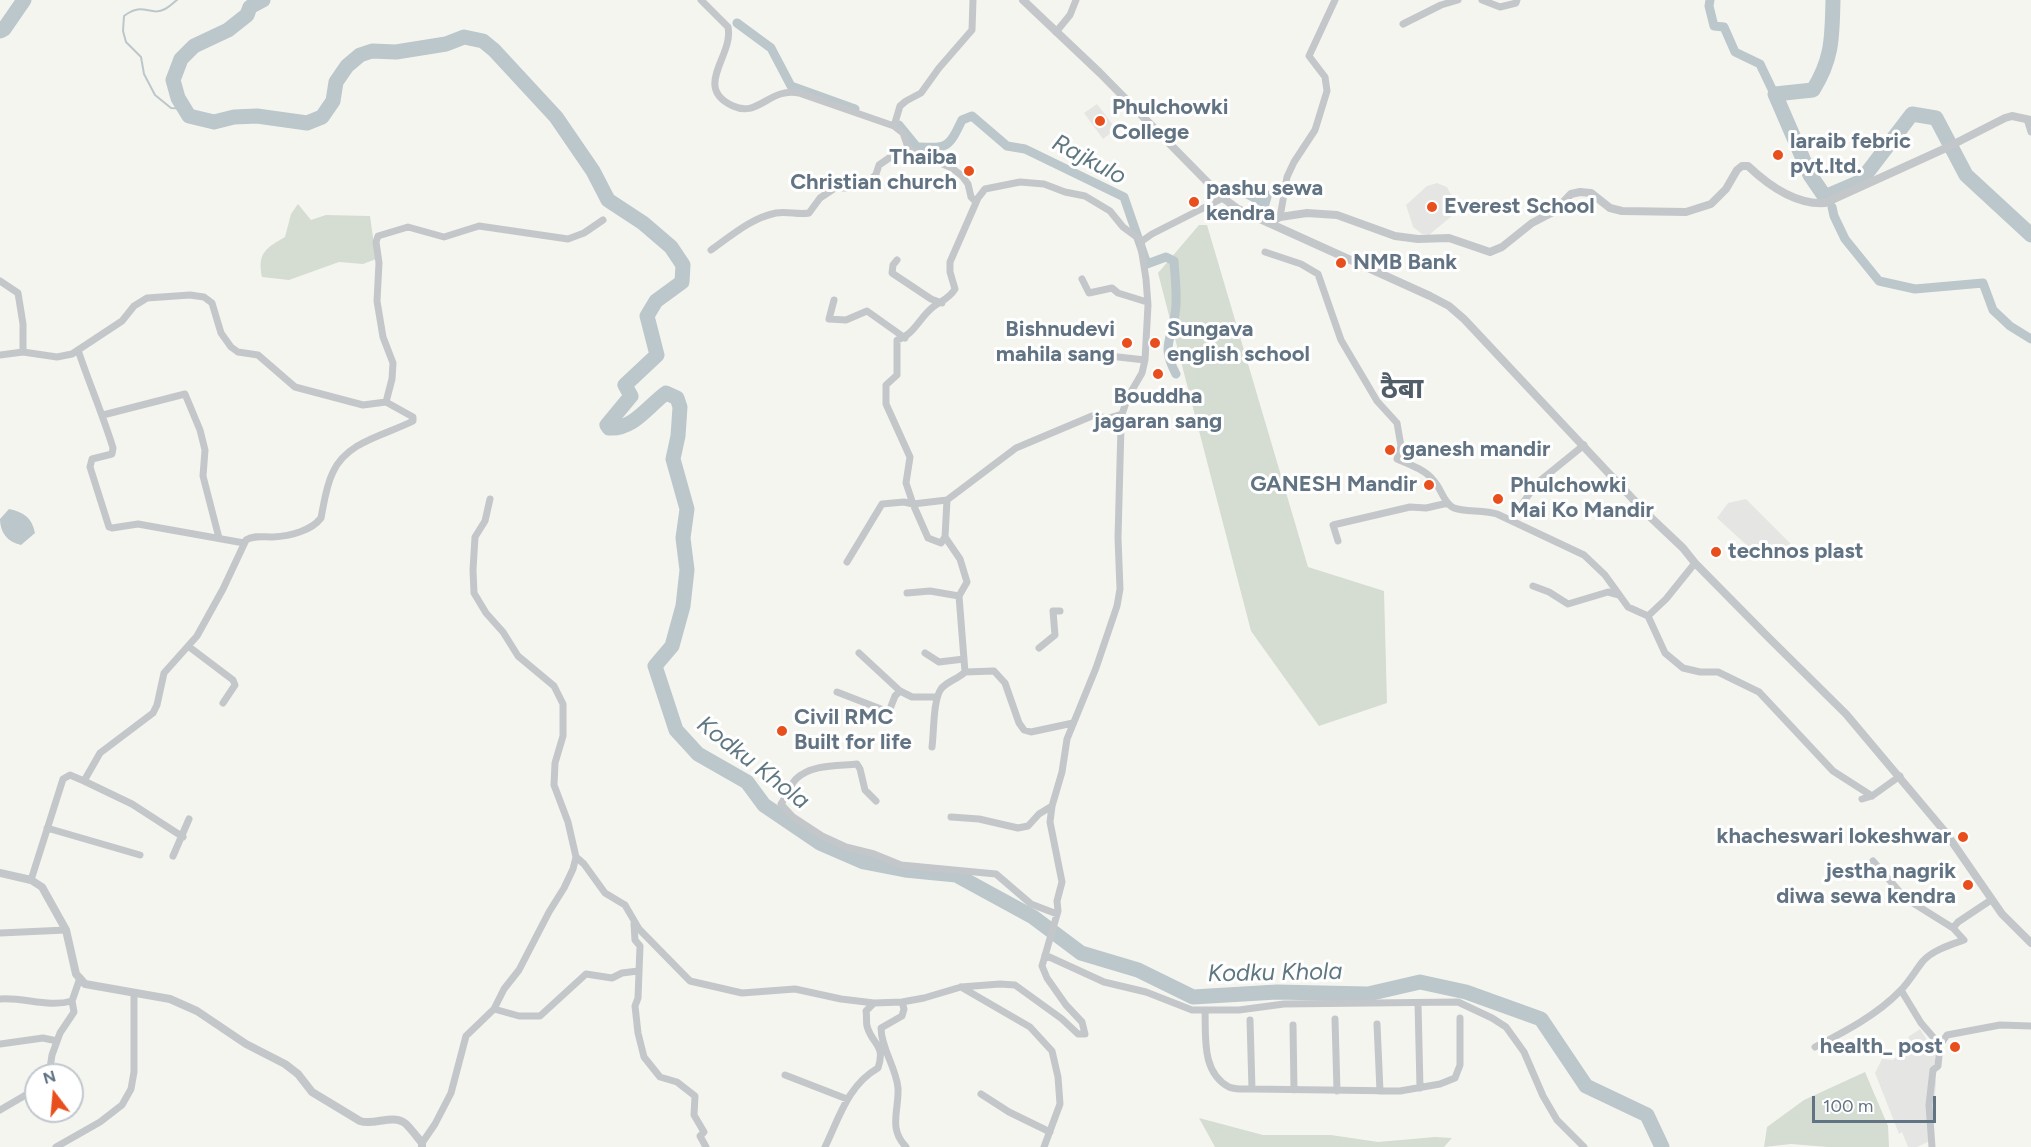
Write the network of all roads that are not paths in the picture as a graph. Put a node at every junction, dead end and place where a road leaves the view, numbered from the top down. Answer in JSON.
{"nodes":[{"id":1,"x":700,"y":0,"type":"edge"},
{"id":2,"x":973,"y":0,"type":"edge"},
{"id":3,"x":1023,"y":0,"type":"edge"},
{"id":4,"x":1076,"y":0,"type":"edge"},
{"id":5,"x":1335,"y":0,"type":"edge"},
{"id":6,"x":1458,"y":0,"type":"edge"},
{"id":7,"x":1482,"y":0,"type":"edge"},
{"id":8,"x":1517,"y":0,"type":"edge"},
{"id":9,"x":1403,"y":24,"type":"dead end"},
{"id":10,"x":1056,"y":32,"type":"junction"},
{"id":11,"x":2029,"y":119,"type":"edge"},
{"id":12,"x":894,"y":126,"type":"junction"},
{"id":13,"x":2031,"y":132,"type":"edge"},
{"id":14,"x":909,"y":150,"type":"junction"},
{"id":15,"x":1223,"y":198,"type":"junction"},
{"id":16,"x":976,"y":202,"type":"junction"},
{"id":17,"x":1280,"y":217,"type":"junction"},
{"id":18,"x":603,"y":220,"type":"dead end"},
{"id":19,"x":1269,"y":223,"type":"junction"},
{"id":20,"x":1142,"y":241,"type":"junction"},
{"id":21,"x":711,"y":250,"type":"dead end"},
{"id":22,"x":1265,"y":252,"type":"dead end"},
{"id":23,"x":897,"y":260,"type":"dead end"},
{"id":24,"x":1082,"y":279,"type":"dead end"},
{"id":25,"x":0,"y":281,"type":"edge"},
{"id":26,"x":834,"y":300,"type":"dead end"},
{"id":27,"x":1147,"y":302,"type":"junction"},
{"id":28,"x":942,"y":303,"type":"junction"},
{"id":29,"x":905,"y":338,"type":"junction"},
{"id":30,"x":78,"y":350,"type":"junction"},
{"id":31,"x":23,"y":352,"type":"junction"},
{"id":32,"x":1073,"y":352,"type":"dead end"},
{"id":33,"x":0,"y":355,"type":"edge"},
{"id":34,"x":1145,"y":360,"type":"junction"},
{"id":35,"x":386,"y":402,"type":"junction"},
{"id":36,"x":1122,"y":414,"type":"junction"},
{"id":37,"x":103,"y":415,"type":"junction"},
{"id":38,"x":1584,"y":445,"type":"junction"},
{"id":39,"x":490,"y":499,"type":"dead end"},
{"id":40,"x":947,"y":500,"type":"junction"},
{"id":41,"x":1448,"y":503,"type":"junction"},
{"id":42,"x":913,"y":504,"type":"junction"},
{"id":43,"x":1512,"y":519,"type":"junction"},
{"id":44,"x":945,"y":537,"type":"junction"},
{"id":45,"x":219,"y":538,"type":"junction"},
{"id":46,"x":1338,"y":541,"type":"dead end"},
{"id":47,"x":244,"y":543,"type":"junction"},
{"id":48,"x":847,"y":562,"type":"dead end"},
{"id":49,"x":1695,"y":563,"type":"junction"},
{"id":50,"x":1533,"y":586,"type":"dead end"},
{"id":51,"x":907,"y":593,"type":"dead end"},
{"id":52,"x":959,"y":596,"type":"junction"},
{"id":53,"x":1620,"y":596,"type":"junction"},
{"id":54,"x":1059,"y":611,"type":"dead end"},
{"id":55,"x":1648,"y":616,"type":"junction"},
{"id":56,"x":188,"y":646,"type":"junction"},
{"id":57,"x":1039,"y":648,"type":"dead end"},
{"id":58,"x":858,"y":653,"type":"dead end"},
{"id":59,"x":925,"y":653,"type":"dead end"},
{"id":60,"x":964,"y":659,"type":"junction"},
{"id":61,"x":965,"y":672,"type":"junction"},
{"id":62,"x":900,"y":691,"type":"junction"},
{"id":63,"x":837,"y":692,"type":"dead end"},
{"id":64,"x":936,"y":697,"type":"junction"},
{"id":65,"x":223,"y":703,"type":"dead end"},
{"id":66,"x":1073,"y":723,"type":"junction"},
{"id":67,"x":932,"y":747,"type":"dead end"},
{"id":68,"x":1900,"y":776,"type":"junction"},
{"id":69,"x":84,"y":781,"type":"junction"},
{"id":70,"x":1872,"y":796,"type":"junction"},
{"id":71,"x":1862,"y":799,"type":"dead end"},
{"id":72,"x":876,"y":801,"type":"dead end"},
{"id":73,"x":1052,"y":806,"type":"junction"},
{"id":74,"x":951,"y":818,"type":"dead end"},
{"id":75,"x":189,"y":819,"type":"dead end"},
{"id":76,"x":47,"y":828,"type":"junction"},
{"id":77,"x":183,"y":837,"type":"junction"},
{"id":78,"x":140,"y":855,"type":"dead end"},
{"id":79,"x":174,"y":856,"type":"dead end"},
{"id":80,"x":576,"y":857,"type":"junction"},
{"id":81,"x":1873,"y":861,"type":"dead end"},
{"id":82,"x":0,"y":873,"type":"edge"},
{"id":83,"x":32,"y":880,"type":"junction"},
{"id":84,"x":1991,"y":900,"type":"junction"},
{"id":85,"x":1057,"y":914,"type":"junction"},
{"id":86,"x":634,"y":921,"type":"junction"},
{"id":87,"x":1953,"y":928,"type":"junction"},
{"id":88,"x":66,"y":930,"type":"junction"},
{"id":89,"x":0,"y":933,"type":"edge"},
{"id":90,"x":2031,"y":943,"type":"edge"},
{"id":91,"x":1045,"y":955,"type":"junction"},
{"id":92,"x":638,"y":970,"type":"junction"},
{"id":93,"x":80,"y":978,"type":"junction"},
{"id":94,"x":961,"y":987,"type":"junction"},
{"id":95,"x":1901,"y":990,"type":"junction"},
{"id":96,"x":134,"y":993,"type":"junction"},
{"id":97,"x":0,"y":999,"type":"edge"},
{"id":98,"x":72,"y":1001,"type":"junction"},
{"id":99,"x":874,"y":1002,"type":"junction"},
{"id":100,"x":902,"y":1002,"type":"junction"},
{"id":101,"x":1418,"y":1003,"type":"junction"},
{"id":102,"x":494,"y":1009,"type":"junction"},
{"id":103,"x":1205,"y":1010,"type":"junction"},
{"id":104,"x":1460,"y":1018,"type":"dead end"},
{"id":105,"x":1335,"y":1019,"type":"dead end"},
{"id":106,"x":1250,"y":1020,"type":"dead end"},
{"id":107,"x":1377,"y":1024,"type":"dead end"},
{"id":108,"x":1293,"y":1025,"type":"dead end"},
{"id":109,"x":2031,"y":1026,"type":"edge"},
{"id":110,"x":57,"y":1041,"type":"junction"},
{"id":111,"x":0,"y":1044,"type":"edge"},
{"id":112,"x":1940,"y":1045,"type":"junction"},
{"id":113,"x":1815,"y":1047,"type":"dead end"},
{"id":114,"x":51,"y":1063,"type":"edge"},
{"id":115,"x":785,"y":1075,"type":"dead end"},
{"id":116,"x":1420,"y":1088,"type":"junction"},
{"id":117,"x":1252,"y":1089,"type":"junction"},
{"id":118,"x":1294,"y":1090,"type":"junction"},
{"id":119,"x":1336,"y":1091,"type":"junction"},
{"id":120,"x":1380,"y":1091,"type":"junction"},
{"id":121,"x":981,"y":1094,"type":"dead end"},
{"id":122,"x":24,"y":1096,"type":"edge"},
{"id":123,"x":847,"y":1099,"type":"junction"},
{"id":124,"x":0,"y":1110,"type":"edge"},
{"id":125,"x":1050,"y":1132,"type":"junction"},
{"id":126,"x":422,"y":1145,"type":"edge"},
{"id":127,"x":56,"y":1147,"type":"edge"},
{"id":128,"x":706,"y":1147,"type":"edge"},
{"id":129,"x":825,"y":1147,"type":"edge"},
{"id":130,"x":906,"y":1147,"type":"edge"},
{"id":131,"x":1044,"y":1147,"type":"edge"},
{"id":132,"x":1584,"y":1147,"type":"edge"},
{"id":133,"x":1932,"y":1147,"type":"edge"}],
"edges":[{"from":1,"to":12,"type":"street"},
{"from":2,"to":12,"type":"street"},
{"from":3,"to":10,"type":"street"},
{"from":4,"to":10,"type":"street"},
{"from":5,"to":17,"type":"street"},
{"from":6,"to":9,"type":"street"},
{"from":7,"to":8,"type":"street"},
{"from":10,"to":15,"type":"street"},
{"from":11,"to":13,"type":"street"},
{"from":11,"to":17,"type":"street"},
{"from":12,"to":14,"type":"street"},
{"from":14,"to":16,"type":"street"},
{"from":14,"to":21,"type":"street"},
{"from":15,"to":19,"type":"street"},
{"from":15,"to":20,"type":"street"},
{"from":16,"to":20,"type":"street"},
{"from":16,"to":28,"type":"street"},
{"from":17,"to":19,"type":"street"},
{"from":18,"to":35,"type":"street"},
{"from":19,"to":38,"type":"street"},
{"from":20,"to":27,"type":"street"},
{"from":22,"to":41,"type":"street"},
{"from":23,"to":28,"type":"street"},
{"from":24,"to":27,"type":"street"},
{"from":25,"to":31,"type":"street"},
{"from":26,"to":29,"type":"street"},
{"from":27,"to":34,"type":"street"},
{"from":28,"to":29,"type":"street"},
{"from":29,"to":42,"type":"street"},
{"from":30,"to":31,"type":"street"},
{"from":30,"to":35,"type":"street"},
{"from":30,"to":37,"type":"street"},
{"from":31,"to":33,"type":"street"},
{"from":32,"to":34,"type":"street"},
{"from":34,"to":36,"type":"street"},
{"from":35,"to":47,"type":"street"},
{"from":36,"to":40,"type":"street"},
{"from":36,"to":66,"type":"street"},
{"from":37,"to":45,"type":"street"},
{"from":37,"to":45,"type":"street"},
{"from":38,"to":43,"type":"street"},
{"from":38,"to":49,"type":"street"},
{"from":39,"to":80,"type":"street"},
{"from":40,"to":42,"type":"street"},
{"from":40,"to":44,"type":"street"},
{"from":41,"to":43,"type":"street"},
{"from":41,"to":46,"type":"street"},
{"from":42,"to":44,"type":"street"},
{"from":42,"to":48,"type":"street"},
{"from":43,"to":53,"type":"street"},
{"from":44,"to":52,"type":"street"},
{"from":45,"to":47,"type":"street"},
{"from":47,"to":56,"type":"street"},
{"from":49,"to":55,"type":"street"},
{"from":49,"to":68,"type":"street"},
{"from":50,"to":53,"type":"street"},
{"from":51,"to":52,"type":"street"},
{"from":52,"to":60,"type":"street"},
{"from":53,"to":55,"type":"street"},
{"from":54,"to":57,"type":"street"},
{"from":55,"to":70,"type":"street"},
{"from":56,"to":65,"type":"street"},
{"from":56,"to":69,"type":"street"},
{"from":58,"to":62,"type":"street"},
{"from":59,"to":60,"type":"street"},
{"from":60,"to":61,"type":"street"},
{"from":61,"to":64,"type":"street"},
{"from":61,"to":66,"type":"street"},
{"from":62,"to":63,"type":"street"},
{"from":62,"to":64,"type":"street"},
{"from":64,"to":67,"type":"street"},
{"from":66,"to":73,"type":"street"},
{"from":68,"to":70,"type":"street"},
{"from":68,"to":84,"type":"street"},
{"from":69,"to":76,"type":"street"},
{"from":69,"to":77,"type":"street"},
{"from":70,"to":71,"type":"street"},
{"from":72,"to":85,"type":"street"},
{"from":73,"to":74,"type":"street"},
{"from":73,"to":85,"type":"street"},
{"from":75,"to":77,"type":"street"},
{"from":76,"to":78,"type":"street"},
{"from":76,"to":83,"type":"street"},
{"from":77,"to":79,"type":"street"},
{"from":80,"to":86,"type":"street"},
{"from":80,"to":102,"type":"street"},
{"from":81,"to":87,"type":"street"},
{"from":82,"to":83,"type":"street"},
{"from":83,"to":88,"type":"street"},
{"from":84,"to":87,"type":"street"},
{"from":84,"to":90,"type":"street"},
{"from":85,"to":91,"type":"street"},
{"from":86,"to":92,"type":"street"},
{"from":86,"to":99,"type":"street"},
{"from":87,"to":95,"type":"street"},
{"from":88,"to":89,"type":"street"},
{"from":88,"to":93,"type":"street"},
{"from":91,"to":94,"type":"street"},
{"from":91,"to":103,"type":"street"},
{"from":92,"to":102,"type":"street"},
{"from":92,"to":128,"type":"street"},
{"from":93,"to":96,"type":"street"},
{"from":93,"to":98,"type":"street"},
{"from":94,"to":100,"type":"street"},
{"from":94,"to":125,"type":"street"},
{"from":95,"to":112,"type":"street"},
{"from":95,"to":113,"type":"street"},
{"from":96,"to":126,"type":"street"},
{"from":96,"to":127,"type":"street"},
{"from":97,"to":98,"type":"street"},
{"from":98,"to":110,"type":"street"},
{"from":99,"to":100,"type":"street"},
{"from":99,"to":123,"type":"street"},
{"from":100,"to":130,"type":"street"},
{"from":101,"to":103,"type":"street"},
{"from":101,"to":116,"type":"street"},
{"from":101,"to":132,"type":"street"},
{"from":102,"to":126,"type":"street"},
{"from":103,"to":117,"type":"street"},
{"from":104,"to":116,"type":"street"},
{"from":105,"to":119,"type":"street"},
{"from":106,"to":117,"type":"street"},
{"from":107,"to":120,"type":"street"},
{"from":108,"to":118,"type":"street"},
{"from":109,"to":112,"type":"street"},
{"from":110,"to":111,"type":"street"},
{"from":110,"to":114,"type":"street"},
{"from":112,"to":133,"type":"street"},
{"from":115,"to":123,"type":"street"},
{"from":116,"to":120,"type":"street"},
{"from":117,"to":118,"type":"street"},
{"from":118,"to":119,"type":"street"},
{"from":119,"to":120,"type":"street"},
{"from":121,"to":125,"type":"street"},
{"from":122,"to":124,"type":"street"},
{"from":123,"to":129,"type":"street"},
{"from":125,"to":131,"type":"street"}]}
